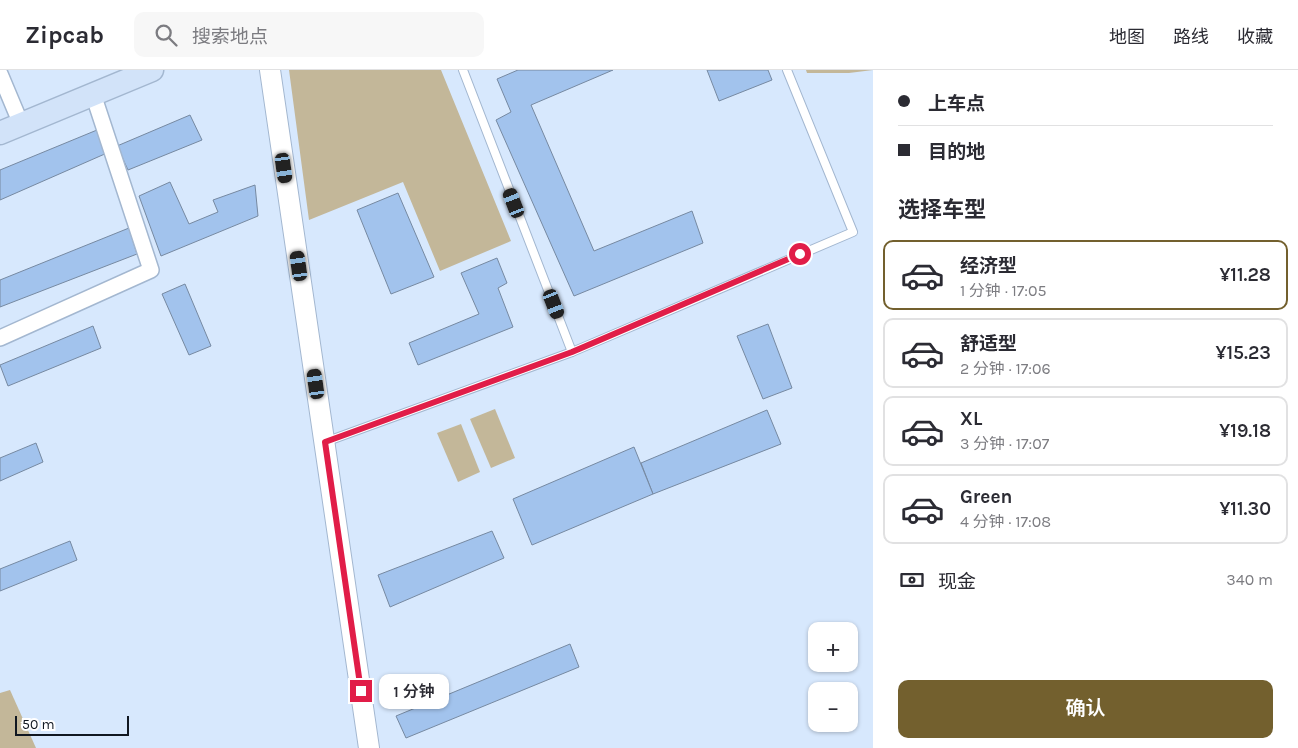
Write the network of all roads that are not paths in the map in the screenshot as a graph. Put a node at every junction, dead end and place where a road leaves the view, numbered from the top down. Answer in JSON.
{"nodes":[{"id":1,"x":152,"y":70,"type":"edge"},
{"id":2,"x":270,"y":70,"type":"edge"},
{"id":3,"x":463,"y":70,"type":"edge"},
{"id":4,"x":787,"y":70,"type":"edge"},
{"id":5,"x":0,"y":74,"type":"edge"},
{"id":6,"x":93,"y":94,"type":"junction"},
{"id":7,"x":21,"y":124,"type":"junction"},
{"id":8,"x":0,"y":133,"type":"edge"},
{"id":9,"x":0,"y":338,"type":"edge"},
{"id":10,"x":572,"y":352,"type":"junction"},
{"id":11,"x":325,"y":442,"type":"junction"},
{"id":12,"x":369,"y":748,"type":"edge"}],
"edges":[{"from":1,"to":6,"type":"main road"},
{"from":2,"to":11,"type":"street"},
{"from":3,"to":10,"type":"lane"},
{"from":4,"to":10,"type":"lane"},
{"from":5,"to":7,"type":"street"},
{"from":6,"to":7,"type":"main road"},
{"from":6,"to":9,"type":"street"},
{"from":7,"to":8,"type":"main road"},
{"from":10,"to":11,"type":"lane"},
{"from":11,"to":12,"type":"street"}]}
